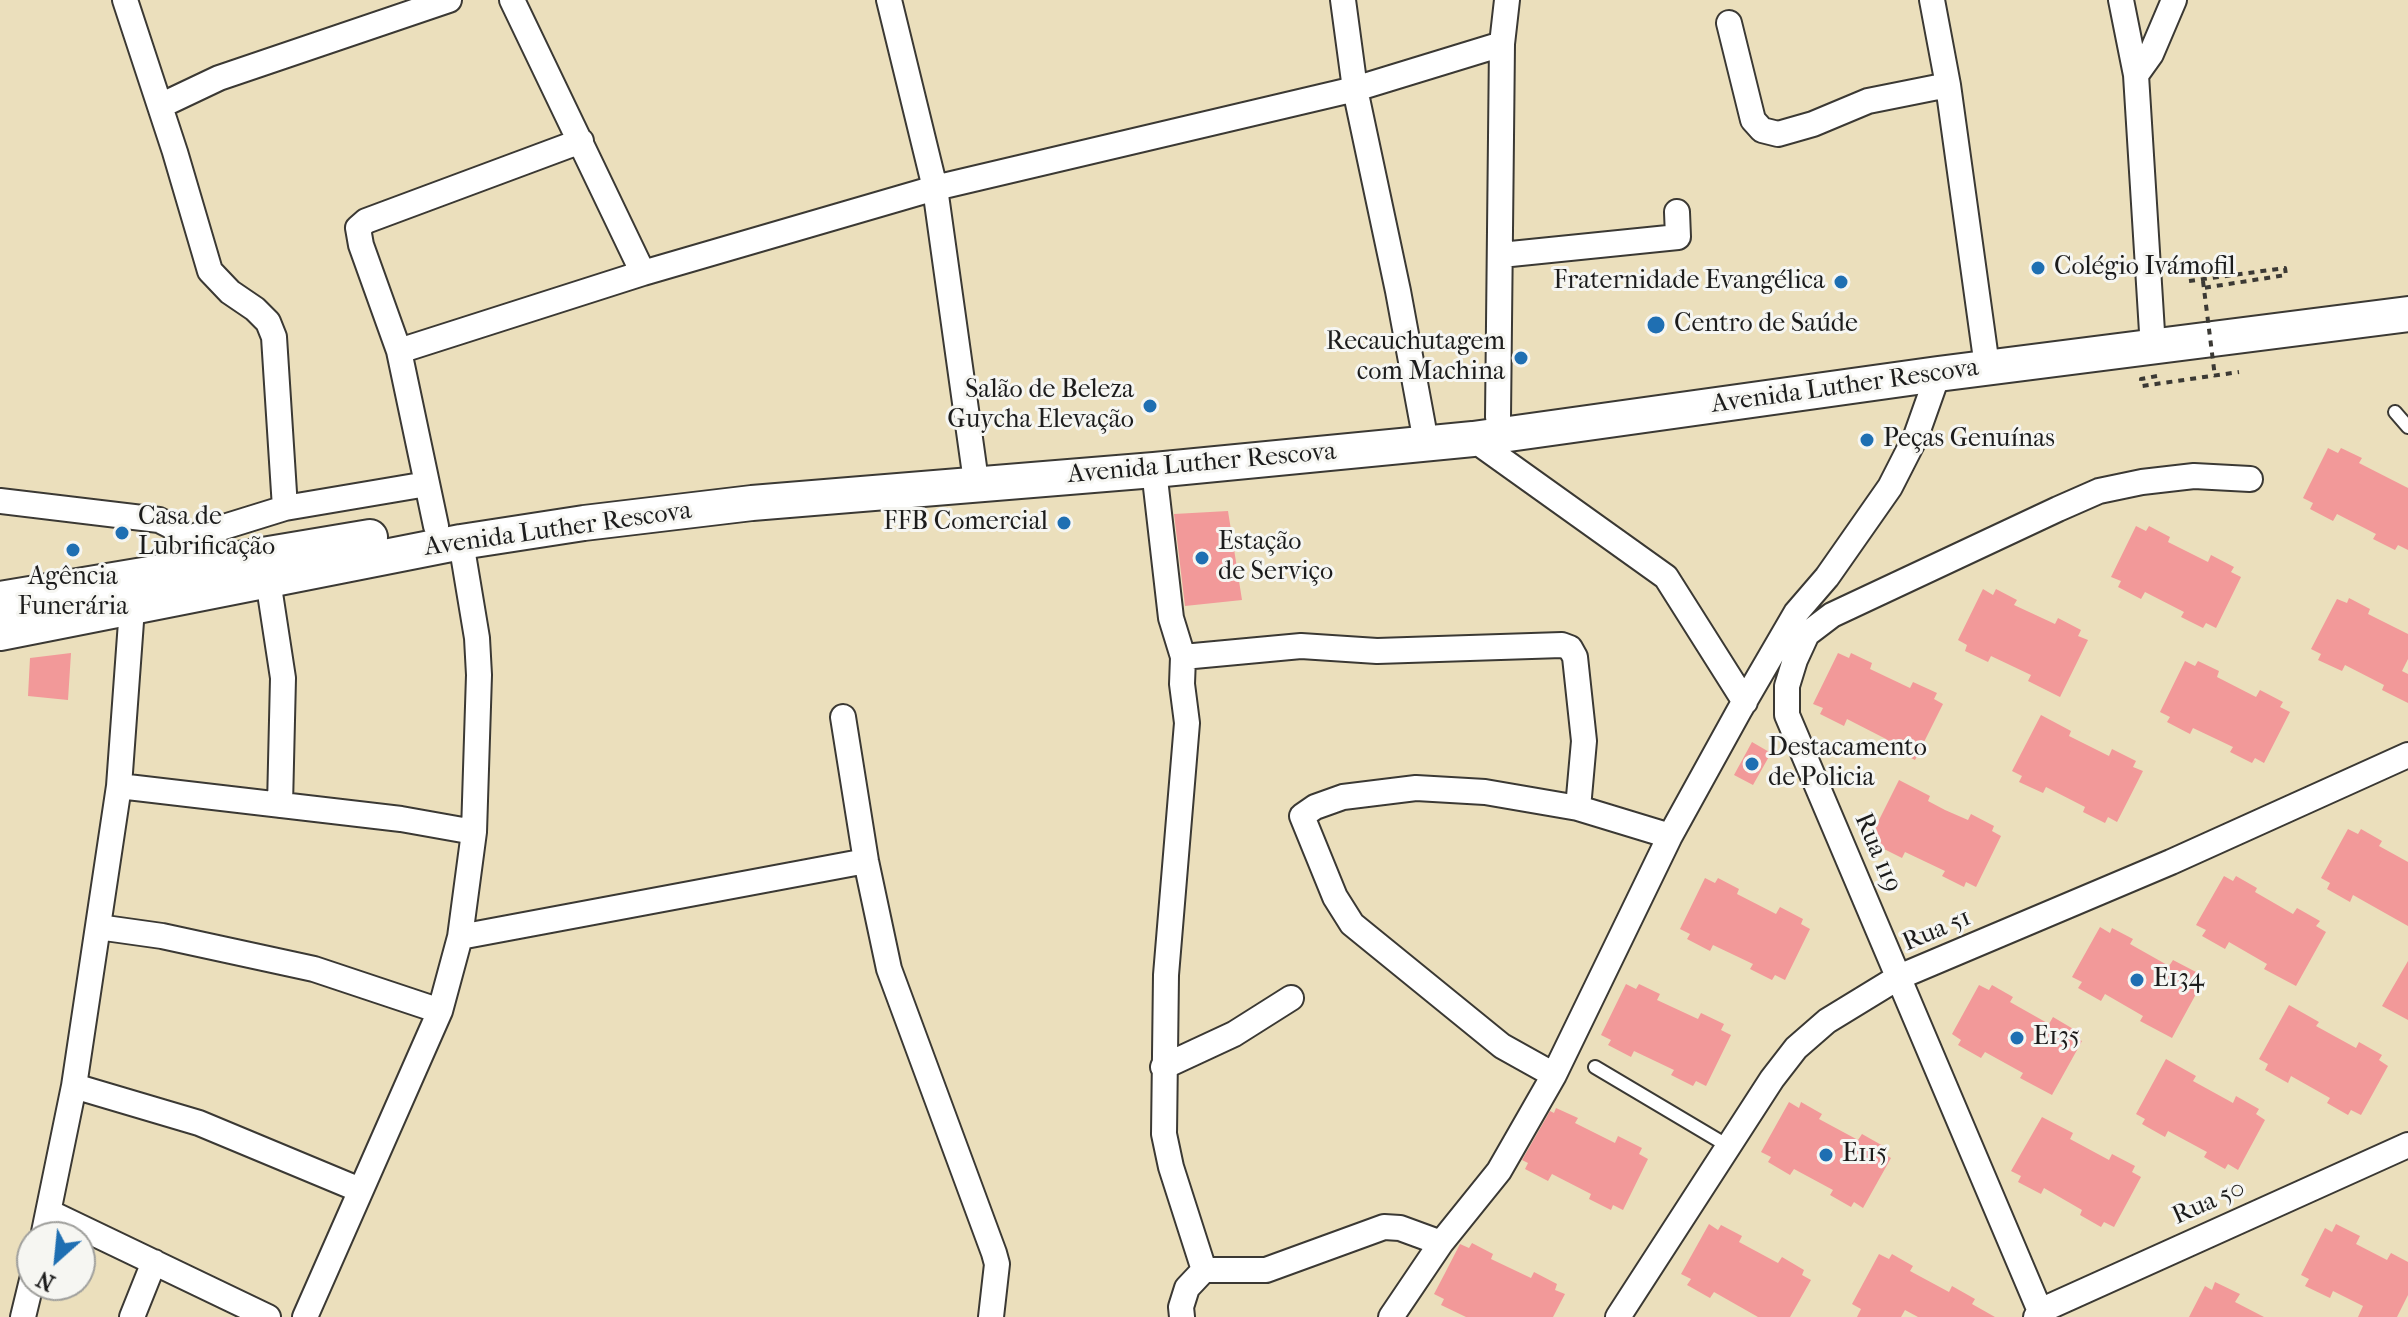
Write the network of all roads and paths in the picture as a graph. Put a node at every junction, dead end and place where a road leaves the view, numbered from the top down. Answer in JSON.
{"nodes":[{"id":1,"x":125,"y":0,"type":"edge"},
{"id":2,"x":449,"y":0,"type":"edge"},
{"id":3,"x":512,"y":0,"type":"edge"},
{"id":4,"x":889,"y":0,"type":"edge"},
{"id":5,"x":1343,"y":0,"type":"edge"},
{"id":6,"x":1507,"y":0,"type":"edge"},
{"id":7,"x":1932,"y":0,"type":"edge"},
{"id":8,"x":2121,"y":0,"type":"edge"},
{"id":9,"x":2174,"y":0,"type":"edge"},
{"id":10,"x":1729,"y":23,"type":"dead end"},
{"id":11,"x":1502,"y":44,"type":"junction"},
{"id":12,"x":2136,"y":75,"type":"junction"},
{"id":13,"x":1948,"y":85,"type":"junction"},
{"id":14,"x":1355,"y":89,"type":"junction"},
{"id":15,"x":160,"y":106,"type":"junction"},
{"id":16,"x":581,"y":141,"type":"junction"},
{"id":17,"x":935,"y":188,"type":"junction"},
{"id":18,"x":1677,"y":212,"type":"dead end"},
{"id":19,"x":1501,"y":255,"type":"junction"},
{"id":20,"x":643,"y":273,"type":"junction"},
{"id":21,"x":2189,"y":281,"type":"dead end"},
{"id":22,"x":2203,"y":281,"type":"dead end"},
{"id":23,"x":2203,"y":288,"type":"junction"},
{"id":24,"x":2408,"y":296,"type":"edge"},
{"id":25,"x":2408,"y":314,"type":"edge"},
{"id":26,"x":2152,"y":332,"type":"junction"},
{"id":27,"x":399,"y":351,"type":"junction"},
{"id":28,"x":1985,"y":352,"type":"junction"},
{"id":29,"x":2214,"y":367,"type":"junction"},
{"id":30,"x":2200,"y":370,"type":"dead end"},
{"id":31,"x":2239,"y":372,"type":"dead end"},
{"id":32,"x":1938,"y":374,"type":"junction"},
{"id":33,"x":2170,"y":374,"type":"dead end"},
{"id":34,"x":2215,"y":377,"type":"dead end"},
{"id":35,"x":2395,"y":412,"type":"dead end"},
{"id":36,"x":1423,"y":426,"type":"junction"},
{"id":37,"x":2408,"y":427,"type":"edge"},
{"id":38,"x":1486,"y":428,"type":"junction"},
{"id":39,"x":974,"y":467,"type":"junction"},
{"id":40,"x":1154,"y":470,"type":"junction"},
{"id":41,"x":2250,"y":479,"type":"dead end"},
{"id":42,"x":427,"y":484,"type":"junction"},
{"id":43,"x":0,"y":501,"type":"edge"},
{"id":44,"x":285,"y":508,"type":"junction"},
{"id":45,"x":449,"y":534,"type":"junction"},
{"id":46,"x":190,"y":552,"type":"junction"},
{"id":47,"x":268,"y":580,"type":"junction"},
{"id":48,"x":0,"y":599,"type":"edge"},
{"id":49,"x":132,"y":608,"type":"junction"},
{"id":50,"x":0,"y":633,"type":"edge"},
{"id":51,"x":1183,"y":657,"type":"junction"},
{"id":52,"x":1745,"y":702,"type":"junction"},
{"id":53,"x":843,"y":717,"type":"dead end"},
{"id":54,"x":2408,"y":755,"type":"edge"},
{"id":55,"x":119,"y":786,"type":"junction"},
{"id":56,"x":280,"y":805,"type":"junction"},
{"id":57,"x":1578,"y":808,"type":"junction"},
{"id":58,"x":474,"y":832,"type":"junction"},
{"id":59,"x":1670,"y":836,"type":"junction"},
{"id":60,"x":866,"y":861,"type":"junction"},
{"id":61,"x":98,"y":927,"type":"junction"},
{"id":62,"x":460,"y":937,"type":"junction"},
{"id":63,"x":1899,"y":977,"type":"junction"},
{"id":64,"x":1291,"y":998,"type":"dead end"},
{"id":65,"x":440,"y":1011,"type":"junction"},
{"id":66,"x":1163,"y":1067,"type":"junction"},
{"id":67,"x":1595,"y":1067,"type":"dead end"},
{"id":68,"x":1554,"y":1075,"type":"junction"},
{"id":69,"x":74,"y":1086,"type":"junction"},
{"id":70,"x":2408,"y":1145,"type":"edge"},
{"id":71,"x":1728,"y":1146,"type":"junction"},
{"id":72,"x":360,"y":1190,"type":"junction"},
{"id":73,"x":49,"y":1212,"type":"junction"},
{"id":74,"x":47,"y":1221,"type":"edge"},
{"id":75,"x":1441,"y":1243,"type":"junction"},
{"id":76,"x":154,"y":1262,"type":"junction"},
{"id":77,"x":1204,"y":1270,"type":"junction"},
{"id":78,"x":2038,"y":1314,"type":"edge"},
{"id":79,"x":132,"y":1317,"type":"edge"},
{"id":80,"x":268,"y":1317,"type":"edge"},
{"id":81,"x":305,"y":1317,"type":"edge"},
{"id":82,"x":991,"y":1317,"type":"edge"},
{"id":83,"x":1182,"y":1317,"type":"edge"},
{"id":84,"x":1391,"y":1317,"type":"edge"},
{"id":85,"x":1618,"y":1317,"type":"edge"}],
"edges":[{"from":1,"to":15,"type":"street"},
{"from":2,"to":15,"type":"street"},
{"from":3,"to":16,"type":"street"},
{"from":4,"to":17,"type":"street"},
{"from":5,"to":14,"type":"street"},
{"from":6,"to":11,"type":"street"},
{"from":7,"to":13,"type":"street"},
{"from":8,"to":12,"type":"street"},
{"from":9,"to":12,"type":"street"},
{"from":10,"to":13,"type":"street"},
{"from":11,"to":14,"type":"street"},
{"from":11,"to":19,"type":"street"},
{"from":12,"to":26,"type":"street"},
{"from":13,"to":28,"type":"street"},
{"from":14,"to":17,"type":"street"},
{"from":14,"to":36,"type":"street"},
{"from":15,"to":44,"type":"street"},
{"from":16,"to":20,"type":"street"},
{"from":16,"to":27,"type":"street"},
{"from":17,"to":20,"type":"street"},
{"from":17,"to":39,"type":"street"},
{"from":18,"to":19,"type":"street"},
{"from":19,"to":38,"type":"street"},
{"from":20,"to":27,"type":"street"},
{"from":21,"to":23,"type":"path"},
{"from":22,"to":23,"type":"path","bridge":true},
{"from":23,"to":29,"type":"path","bridge":true},
{"from":24,"to":26,"type":"main road","name":"Avenida Luther Rescova"},
{"from":25,"to":32,"type":"main road","name":"Avenida Luther Rescova"},
{"from":26,"to":28,"type":"main road","name":"Avenida Luther Rescova"},
{"from":27,"to":42,"type":"street"},
{"from":28,"to":38,"type":"main road","name":"Avenida Luther Rescova"},
{"from":29,"to":30,"type":"path"},
{"from":29,"to":34,"type":"path","bridge":true},
{"from":31,"to":33,"type":"path"},
{"from":32,"to":38,"type":"main road","name":"Avenida Luther Rescova"},
{"from":32,"to":52,"type":"street"},
{"from":35,"to":37,"type":"lane"},
{"from":36,"to":38,"type":"main road","name":"Avenida Luther Rescova"},
{"from":36,"to":39,"type":"main road","name":"Avenida Luther Rescova"},
{"from":38,"to":40,"type":"main road","name":"Avenida Luther Rescova"},
{"from":38,"to":52,"type":"street"},
{"from":39,"to":45,"type":"main road","name":"Avenida Luther Rescova"},
{"from":40,"to":45,"type":"main road","name":"Avenida Luther Rescova"},
{"from":40,"to":51,"type":"street"},
{"from":41,"to":63,"type":"street","name":"Rua 119"},
{"from":42,"to":44,"type":"street"},
{"from":42,"to":45,"type":"street"},
{"from":43,"to":46,"type":"street"},
{"from":44,"to":46,"type":"street"},
{"from":45,"to":46,"type":"main road","name":"Avenida Luther Rescova"},
{"from":45,"to":47,"type":"main road","name":"Avenida Luther Rescova"},
{"from":45,"to":58,"type":"street"},
{"from":46,"to":48,"type":"main road","name":"Avenida Luther Rescova"},
{"from":47,"to":49,"type":"main road","name":"Avenida Luther Rescova"},
{"from":47,"to":56,"type":"street"},
{"from":49,"to":50,"type":"main road","name":"Avenida Luther Rescova"},
{"from":49,"to":55,"type":"street"},
{"from":51,"to":57,"type":"street"},
{"from":51,"to":66,"type":"street"},
{"from":52,"to":59,"type":"street"},
{"from":53,"to":60,"type":"street"},
{"from":54,"to":63,"type":"street","name":"Rua 51"},
{"from":55,"to":56,"type":"street"},
{"from":55,"to":61,"type":"street"},
{"from":56,"to":58,"type":"street"},
{"from":57,"to":59,"type":"street"},
{"from":57,"to":68,"type":"street"},
{"from":58,"to":62,"type":"street"},
{"from":59,"to":68,"type":"street"},
{"from":60,"to":62,"type":"street"},
{"from":60,"to":82,"type":"street"},
{"from":61,"to":65,"type":"street"},
{"from":61,"to":69,"type":"street"},
{"from":62,"to":65,"type":"street"},
{"from":63,"to":71,"type":"street","name":"Rua 51"},
{"from":63,"to":78,"type":"street","name":"Rua 119"},
{"from":64,"to":66,"type":"street"},
{"from":65,"to":72,"type":"street"},
{"from":66,"to":77,"type":"street"},
{"from":67,"to":71,"type":"lane"},
{"from":68,"to":75,"type":"street"},
{"from":69,"to":72,"type":"street"},
{"from":69,"to":73,"type":"street"},
{"from":70,"to":78,"type":"street","name":"Rua 50"},
{"from":71,"to":85,"type":"street","name":"Rua 51"},
{"from":72,"to":81,"type":"street"},
{"from":73,"to":74,"type":"street"},
{"from":73,"to":76,"type":"street"},
{"from":75,"to":77,"type":"street"},
{"from":75,"to":84,"type":"street"},
{"from":76,"to":79,"type":"street"},
{"from":76,"to":80,"type":"street"},
{"from":77,"to":83,"type":"street"}]}
